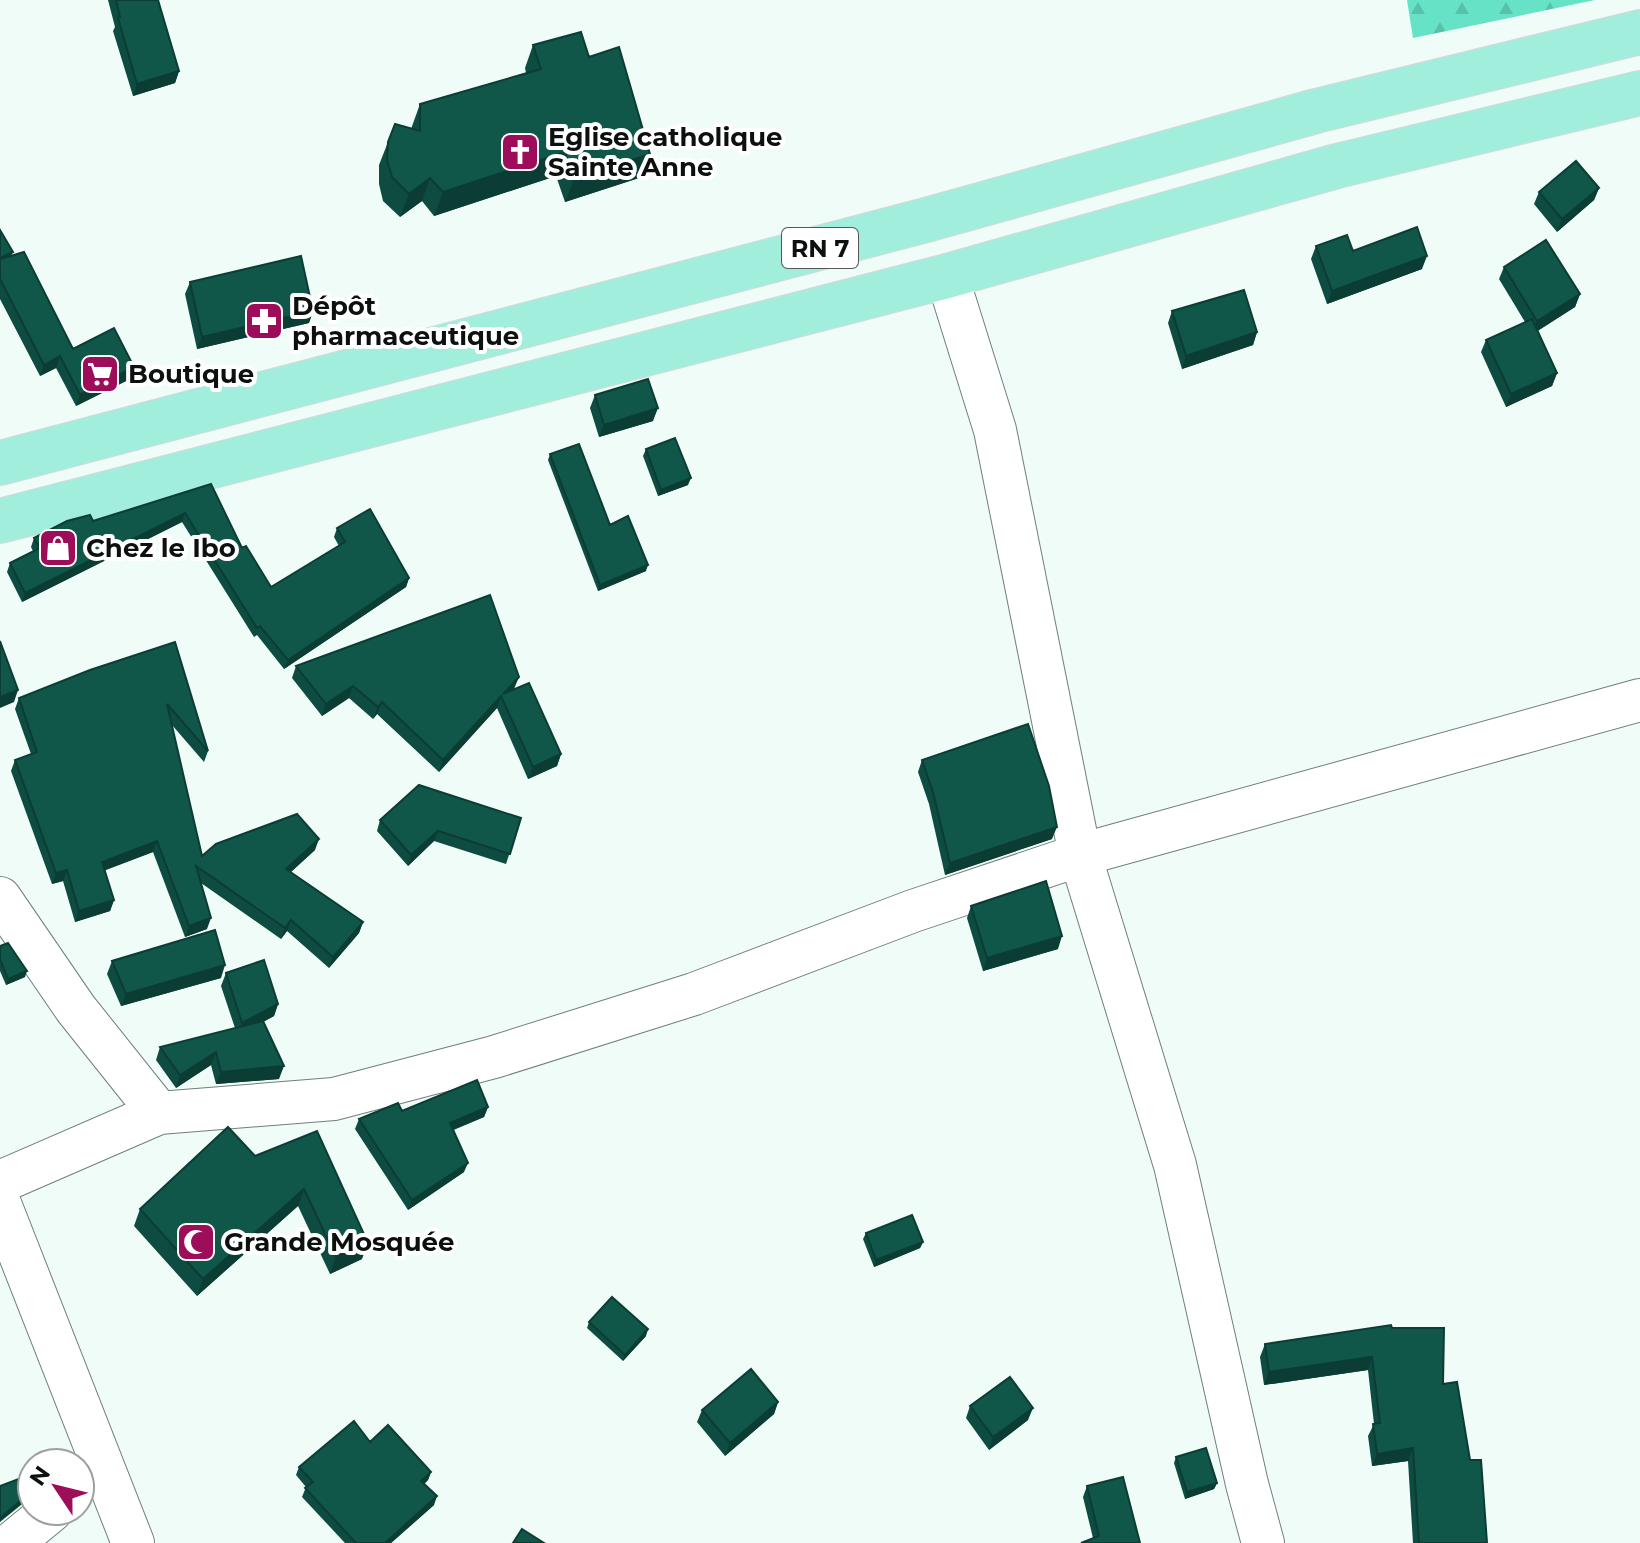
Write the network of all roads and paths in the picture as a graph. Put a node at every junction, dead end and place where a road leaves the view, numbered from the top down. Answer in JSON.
{"nodes":[{"id":1,"x":1640,"y":32,"type":"edge"},
{"id":2,"x":1640,"y":93,"type":"edge"},
{"id":3,"x":947,"y":276,"type":"junction"},
{"id":4,"x":0,"y":463,"type":"edge"},
{"id":5,"x":0,"y":521,"type":"edge"},
{"id":6,"x":1640,"y":700,"type":"edge"},
{"id":7,"x":1080,"y":855,"type":"junction"},
{"id":8,"x":0,"y":898,"type":"edge"},
{"id":9,"x":159,"y":1113,"type":"junction"},
{"id":10,"x":0,"y":1182,"type":"edge"},
{"id":11,"x":0,"y":1204,"type":"edge"},
{"id":12,"x":82,"y":1447,"type":"edge"},
{"id":13,"x":96,"y":1482,"type":"edge"},
{"id":14,"x":32,"y":1527,"type":"edge"},
{"id":15,"x":12,"y":1543,"type":"edge"},
{"id":16,"x":133,"y":1543,"type":"edge"},
{"id":17,"x":1263,"y":1543,"type":"edge"}],
"edges":[{"from":1,"to":4,"type":"main road","number":"RN 7"},
{"from":2,"to":3,"type":"main road","number":"RN 7"},
{"from":3,"to":5,"type":"main road","number":"RN 7"},
{"from":3,"to":7,"type":"street"},
{"from":6,"to":7,"type":"street"},
{"from":7,"to":9,"type":"street"},
{"from":7,"to":17,"type":"street"},
{"from":8,"to":9,"type":"street"},
{"from":9,"to":10,"type":"street"},
{"from":11,"to":12,"type":"street"},
{"from":13,"to":16,"type":"street"},
{"from":14,"to":15,"type":"street"}]}
